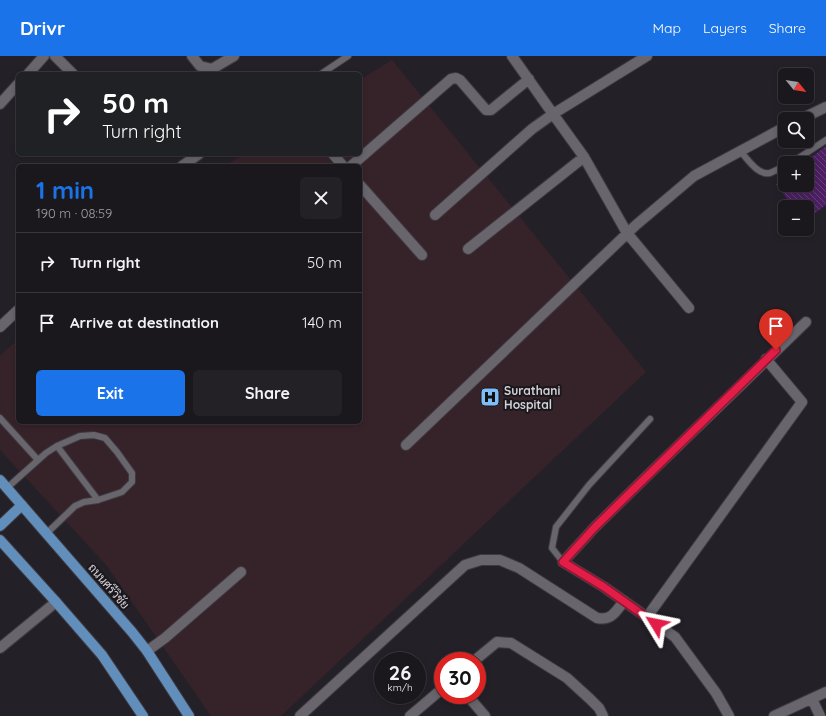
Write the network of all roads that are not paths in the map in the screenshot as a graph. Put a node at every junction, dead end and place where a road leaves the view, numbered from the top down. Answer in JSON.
{"nodes":[{"id":1,"x":44,"y":56,"type":"edge"},
{"id":2,"x":55,"y":56,"type":"edge"},
{"id":3,"x":192,"y":56,"type":"edge"},
{"id":4,"x":234,"y":56,"type":"edge"},
{"id":5,"x":348,"y":56,"type":"edge"},
{"id":6,"x":512,"y":56,"type":"edge"},
{"id":7,"x":647,"y":56,"type":"edge"},
{"id":8,"x":30,"y":72,"type":"edge"},
{"id":9,"x":71,"y":72,"type":"edge"},
{"id":10,"x":323,"y":72,"type":"edge"},
{"id":11,"x":529,"y":79,"type":"junction"},
{"id":12,"x":16,"y":86,"type":"edge"},
{"id":13,"x":0,"y":104,"type":"edge"},
{"id":14,"x":826,"y":107,"type":"edge"},
{"id":15,"x":814,"y":113,"type":"edge"},
{"id":16,"x":553,"y":114,"type":"junction"},
{"id":17,"x":778,"y":131,"type":"edge"},
{"id":18,"x":826,"y":140,"type":"edge"},
{"id":19,"x":740,"y":151,"type":"junction"},
{"id":20,"x":196,"y":156,"type":"edge"},
{"id":21,"x":335,"y":156,"type":"edge"},
{"id":22,"x":802,"y":156,"type":"edge"},
{"id":23,"x":584,"y":157,"type":"junction"},
{"id":24,"x":185,"y":164,"type":"edge"},
{"id":25,"x":341,"y":164,"type":"edge"},
{"id":26,"x":353,"y":164,"type":"edge"},
{"id":27,"x":778,"y":169,"type":"edge"},
{"id":28,"x":362,"y":187,"type":"edge"},
{"id":29,"x":435,"y":215,"type":"dead end"},
{"id":30,"x":627,"y":233,"type":"junction"},
{"id":31,"x":468,"y":249,"type":"dead end"},
{"id":32,"x":422,"y":255,"type":"dead end"},
{"id":33,"x":689,"y":308,"type":"dead end"},
{"id":34,"x":16,"y":312,"type":"edge"},
{"id":35,"x":806,"y":322,"type":"dead end"},
{"id":36,"x":0,"y":327,"type":"edge"},
{"id":37,"x":766,"y":359,"type":"junction"},
{"id":38,"x":0,"y":418,"type":"edge"},
{"id":39,"x":650,"y":419,"type":"dead end"},
{"id":40,"x":57,"y":446,"type":"junction"},
{"id":41,"x":406,"y":446,"type":"dead end"},
{"id":42,"x":38,"y":460,"type":"junction"},
{"id":43,"x":4,"y":484,"type":"edge"},
{"id":44,"x":98,"y":500,"type":"junction"},
{"id":45,"x":22,"y":505,"type":"junction"},
{"id":46,"x":0,"y":526,"type":"edge"},
{"id":47,"x":47,"y":533,"type":"junction"},
{"id":48,"x":0,"y":540,"type":"edge"},
{"id":49,"x":563,"y":562,"type":"junction"},
{"id":50,"x":241,"y":572,"type":"dead end"},
{"id":51,"x":624,"y":601,"type":"junction"},
{"id":52,"x":56,"y":602,"type":"junction"},
{"id":53,"x":647,"y":617,"type":"junction"},
{"id":54,"x":0,"y":648,"type":"edge"},
{"id":55,"x":147,"y":651,"type":"junction"},
{"id":56,"x":485,"y":652,"type":"edge"},
{"id":57,"x":826,"y":692,"type":"edge"},
{"id":58,"x":434,"y":696,"type":"edge"},
{"id":59,"x":812,"y":699,"type":"junction"},
{"id":60,"x":474,"y":704,"type":"edge"},
{"id":61,"x":144,"y":716,"type":"edge"},
{"id":62,"x":189,"y":716,"type":"edge"},
{"id":63,"x":300,"y":716,"type":"edge"},
{"id":64,"x":410,"y":716,"type":"edge"},
{"id":65,"x":485,"y":716,"type":"edge"},
{"id":66,"x":603,"y":716,"type":"edge"},
{"id":67,"x":729,"y":716,"type":"edge"},
{"id":68,"x":774,"y":716,"type":"edge"},
{"id":69,"x":820,"y":716,"type":"edge"}],
"edges":[{"from":1,"to":8,"type":"street"},
{"from":2,"to":9,"type":"street"},
{"from":3,"to":4,"type":"street"},
{"from":5,"to":10,"type":"lane"},
{"from":6,"to":11,"type":"street"},
{"from":7,"to":16,"type":"street"},
{"from":11,"to":16,"type":"street"},
{"from":11,"to":26,"type":"street"},
{"from":12,"to":13,"type":"street"},
{"from":14,"to":15,"type":"street"},
{"from":16,"to":23,"type":"street"},
{"from":16,"to":29,"type":"street"},
{"from":17,"to":19,"type":"street"},
{"from":18,"to":22,"type":"lane"},
{"from":19,"to":27,"type":"lane"},
{"from":19,"to":30,"type":"street"},
{"from":20,"to":24,"type":"street"},
{"from":21,"to":25,"type":"street"},
{"from":23,"to":30,"type":"street"},
{"from":23,"to":31,"type":"street"},
{"from":28,"to":32,"type":"street"},
{"from":30,"to":33,"type":"street"},
{"from":30,"to":41,"type":"street"},
{"from":34,"to":36,"type":"street"},
{"from":35,"to":37,"type":"street"},
{"from":37,"to":49,"type":"street"},
{"from":37,"to":53,"type":"street"},
{"from":38,"to":42,"type":"lane"},
{"from":39,"to":49,"type":"lane"},
{"from":40,"to":42,"type":"lane"},
{"from":40,"to":44,"type":"lane"},
{"from":40,"to":44,"type":"lane"},
{"from":42,"to":43,"type":"lane"},
{"from":43,"to":45,"type":"main road","name":"ถนนศรีวิชัย"},
{"from":44,"to":47,"type":"lane"},
{"from":45,"to":46,"type":"main road"},
{"from":45,"to":47,"type":"main road","name":"ถนนศรีวิชัย"},
{"from":47,"to":55,"type":"main road","name":"ถนนศรีวิชัย"},
{"from":48,"to":52,"type":"main road"},
{"from":49,"to":51,"type":"street"},
{"from":50,"to":55,"type":"street"},
{"from":51,"to":53,"type":"street"},
{"from":51,"to":63,"type":"street"},
{"from":52,"to":54,"type":"street"},
{"from":52,"to":61,"type":"main road"},
{"from":53,"to":67,"type":"street"},
{"from":55,"to":62,"type":"main road","name":"ถนนศรีวิชัย"},
{"from":56,"to":66,"type":"street"},
{"from":57,"to":59,"type":"street"},
{"from":58,"to":64,"type":"street"},
{"from":59,"to":68,"type":"street"},
{"from":59,"to":69,"type":"street"},
{"from":60,"to":65,"type":"street"}]}
